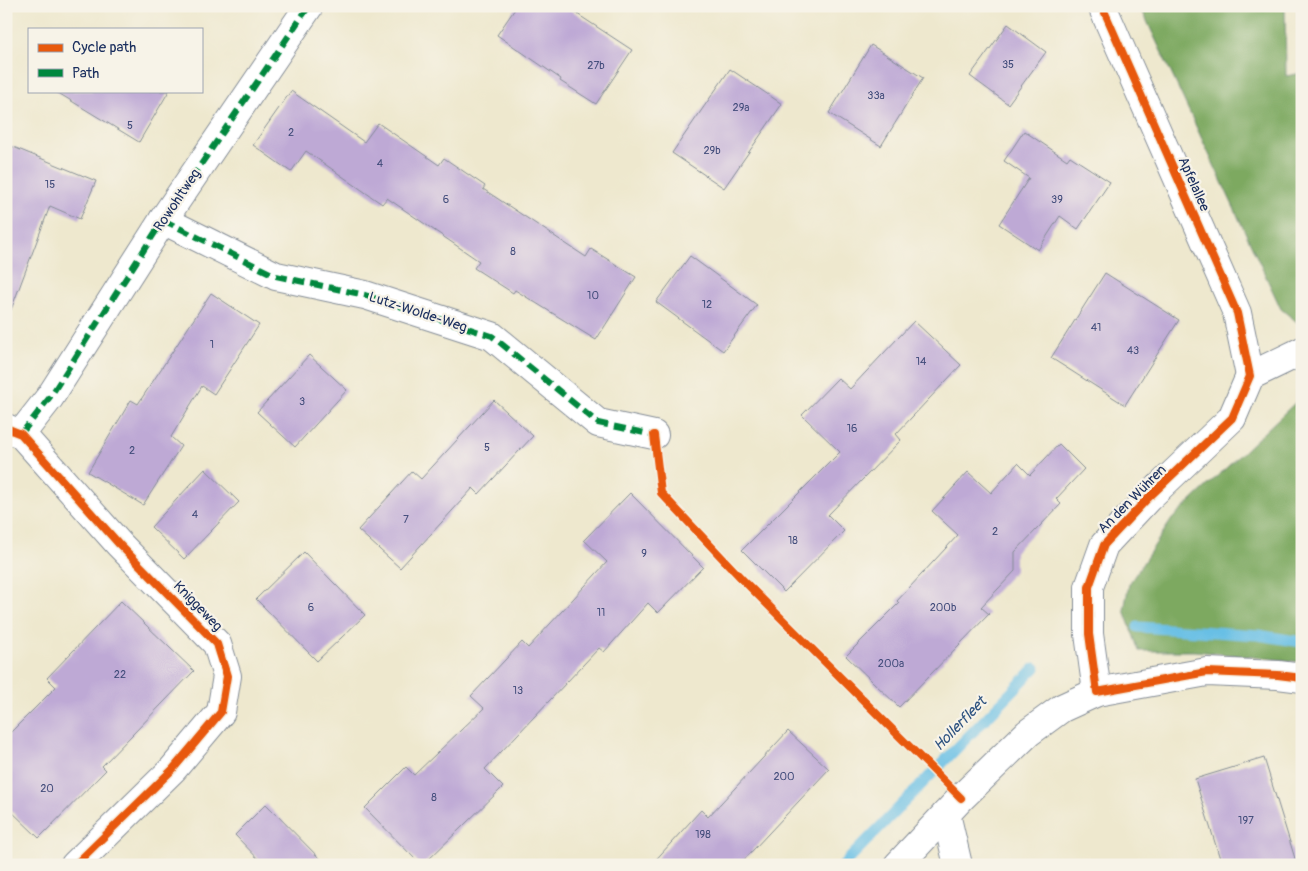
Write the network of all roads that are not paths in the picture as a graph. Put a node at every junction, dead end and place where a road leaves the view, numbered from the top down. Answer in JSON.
{"nodes":[{"id":1,"x":309,"y":6,"type":"edge"},
{"id":2,"x":1102,"y":6,"type":"edge"},
{"id":3,"x":163,"y":220,"type":"junction"},
{"id":4,"x":1302,"y":352,"type":"edge"},
{"id":5,"x":1250,"y":376,"type":"junction"},
{"id":6,"x":50,"y":397,"type":"joint"},
{"id":7,"x":13,"y":431,"type":"edge"},
{"id":8,"x":654,"y":435,"type":"dead end"},
{"id":9,"x":1302,"y":678,"type":"edge"},
{"id":10,"x":1097,"y":692,"type":"junction"},
{"id":11,"x":946,"y":814,"type":"junction"},
{"id":12,"x":76,"y":865,"type":"edge"},
{"id":13,"x":898,"y":865,"type":"edge"},
{"id":14,"x":958,"y":865,"type":"edge"}],
"edges":[{"from":1,"to":3,"type":"street","name":"Rowohltweg"},
{"from":2,"to":5,"type":"street","name":"Apfelallee"},
{"from":3,"to":6,"type":"street","name":"Rowohltweg"},
{"from":3,"to":8,"type":"street","name":"Lutz-Wolde-Weg"},
{"from":4,"to":5,"type":"street"},
{"from":5,"to":10,"type":"street","name":"An den Wühren"},
{"from":6,"to":7,"type":"street","name":"Kniggeweg"},
{"from":7,"to":12,"type":"street","name":"Kniggeweg"},
{"from":9,"to":10,"type":"street"},
{"from":10,"to":11,"type":"street"},
{"from":11,"to":13,"type":"street"},
{"from":11,"to":14,"type":"street"}]}
